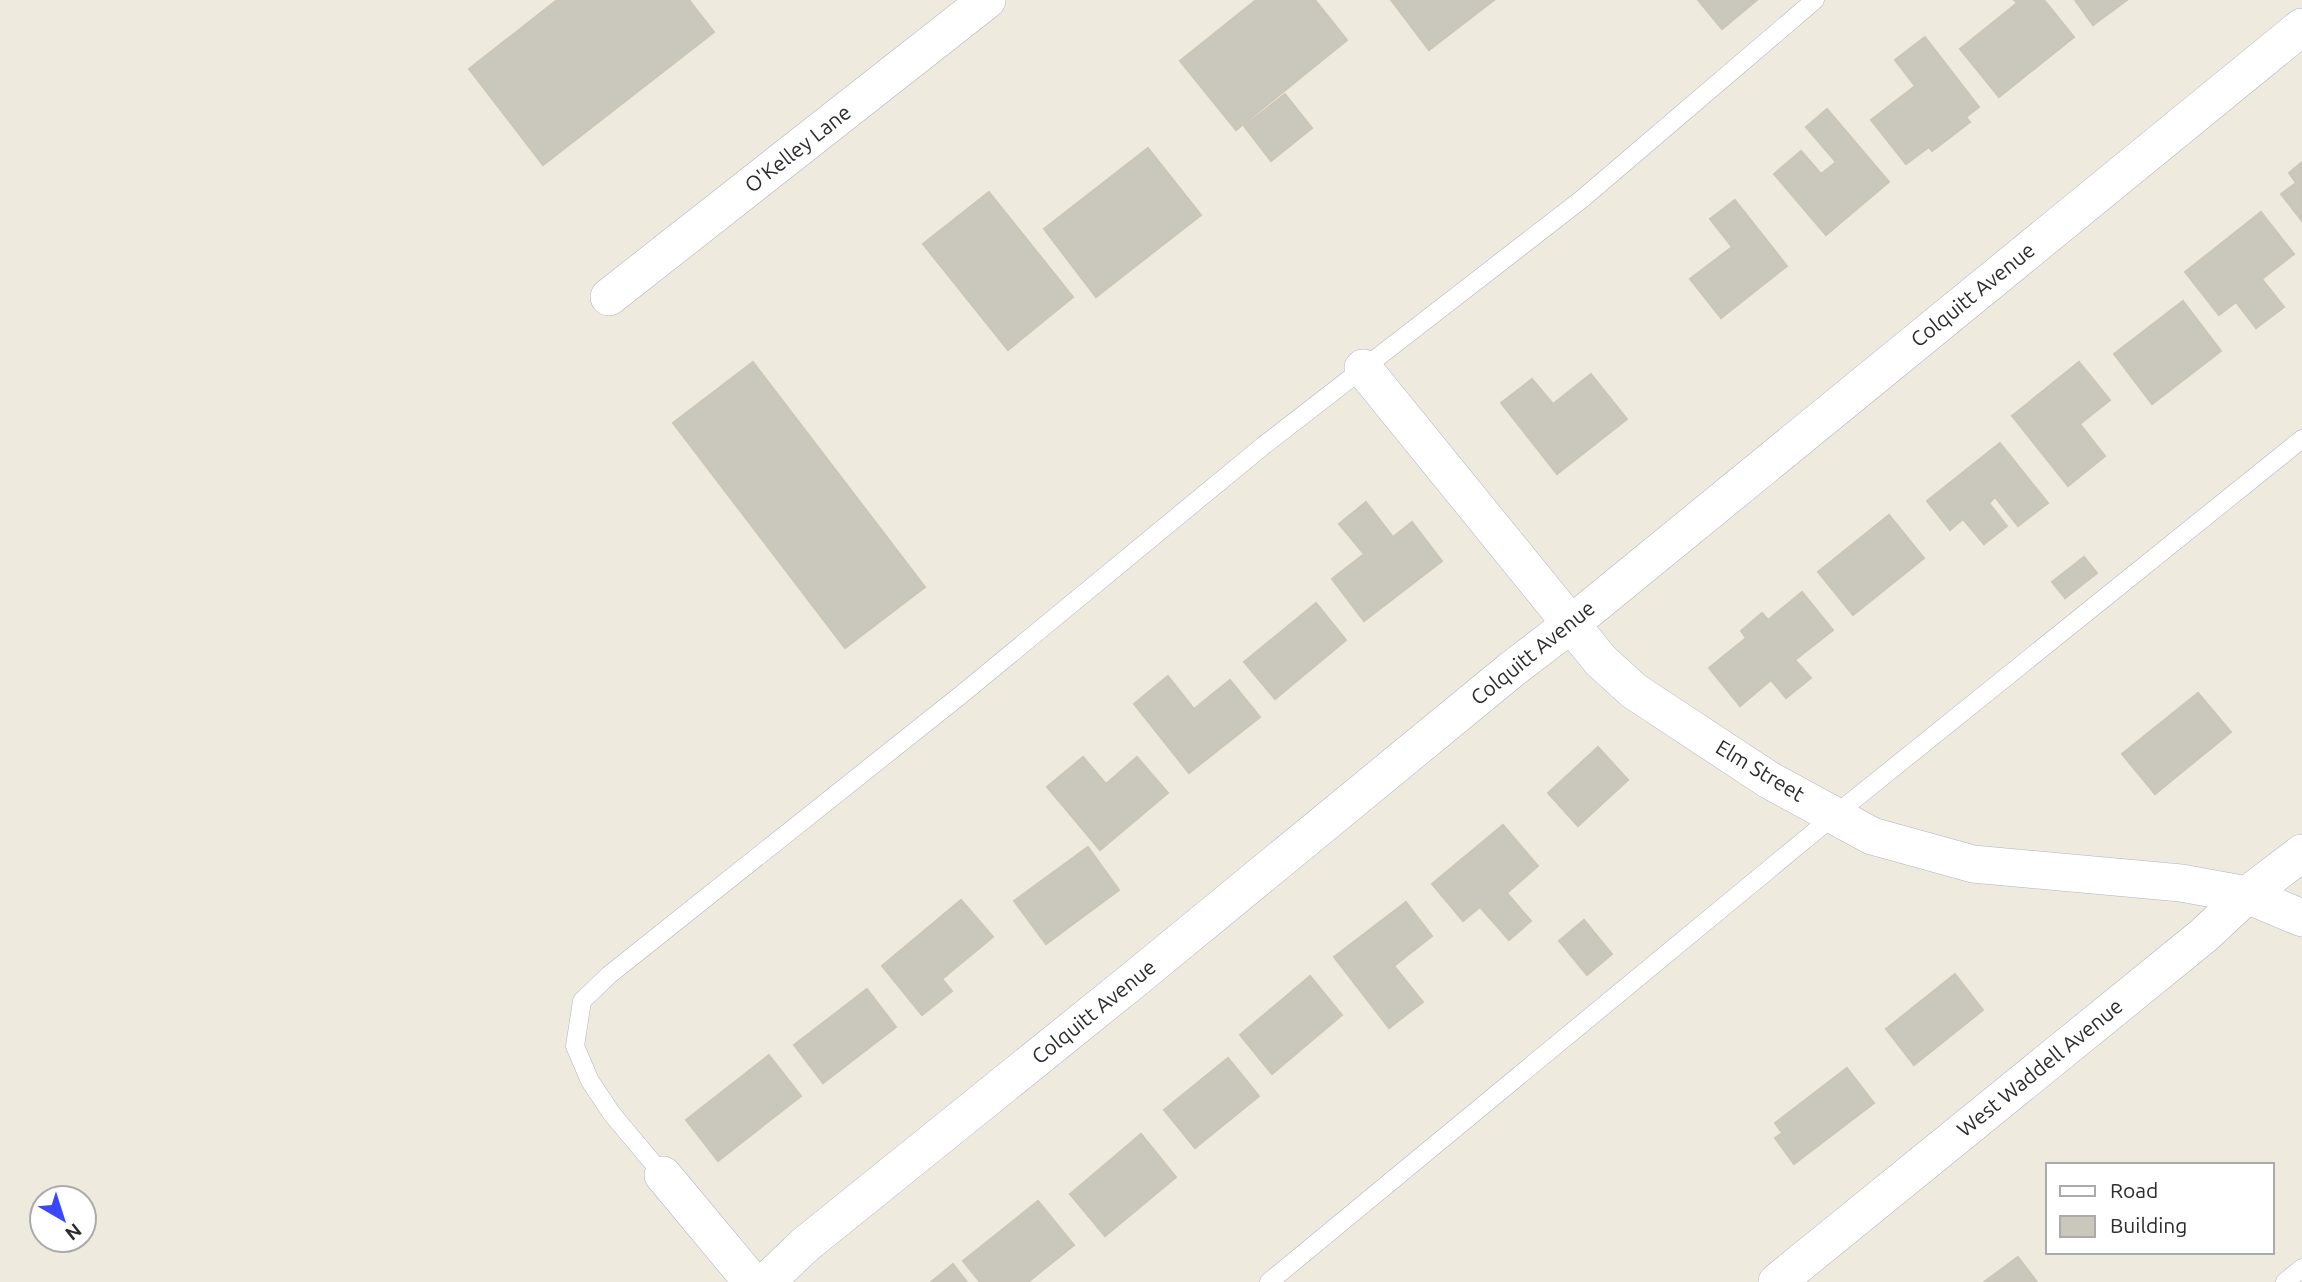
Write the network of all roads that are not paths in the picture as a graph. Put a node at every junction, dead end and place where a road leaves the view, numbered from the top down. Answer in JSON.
{"nodes":[{"id":1,"x":987,"y":0,"type":"edge"},
{"id":2,"x":1815,"y":0,"type":"edge"},
{"id":3,"x":2302,"y":27,"type":"edge"},
{"id":4,"x":609,"y":297,"type":"dead end"},
{"id":5,"x":1363,"y":369,"type":"junction"},
{"id":6,"x":2302,"y":439,"type":"edge"},
{"id":7,"x":1571,"y":624,"type":"junction"},
{"id":8,"x":1836,"y":814,"type":"junction"},
{"id":9,"x":2302,"y":853,"type":"edge"},
{"id":10,"x":2247,"y":895,"type":"junction"},
{"id":11,"x":2302,"y":918,"type":"edge"},
{"id":12,"x":663,"y":1175,"type":"joint"},
{"id":13,"x":2302,"y":1268,"type":"edge"},
{"id":14,"x":752,"y":1282,"type":"edge"},
{"id":15,"x":766,"y":1282,"type":"edge"},
{"id":16,"x":1269,"y":1282,"type":"edge"},
{"id":17,"x":1777,"y":1282,"type":"edge"},
{"id":18,"x":2285,"y":1282,"type":"edge"}],
"edges":[{"from":1,"to":4,"type":"street","name":"O'Kelley Lane"},
{"from":2,"to":5,"type":"lane"},
{"from":3,"to":7,"type":"street","name":"Colquitt Avenue"},
{"from":5,"to":7,"type":"street","name":"Elm Street"},
{"from":5,"to":12,"type":"lane"},
{"from":6,"to":8,"type":"lane"},
{"from":7,"to":8,"type":"street","name":"Elm Street"},
{"from":7,"to":15,"type":"street","name":"Colquitt Avenue"},
{"from":8,"to":10,"type":"street","name":"Elm Street"},
{"from":8,"to":16,"type":"lane"},
{"from":9,"to":10,"type":"street","name":"West Waddell Avenue"},
{"from":10,"to":11,"type":"street","name":"Elm Street"},
{"from":10,"to":17,"type":"street","name":"West Waddell Avenue"},
{"from":12,"to":14,"type":"street"},
{"from":13,"to":18,"type":"lane"}]}
